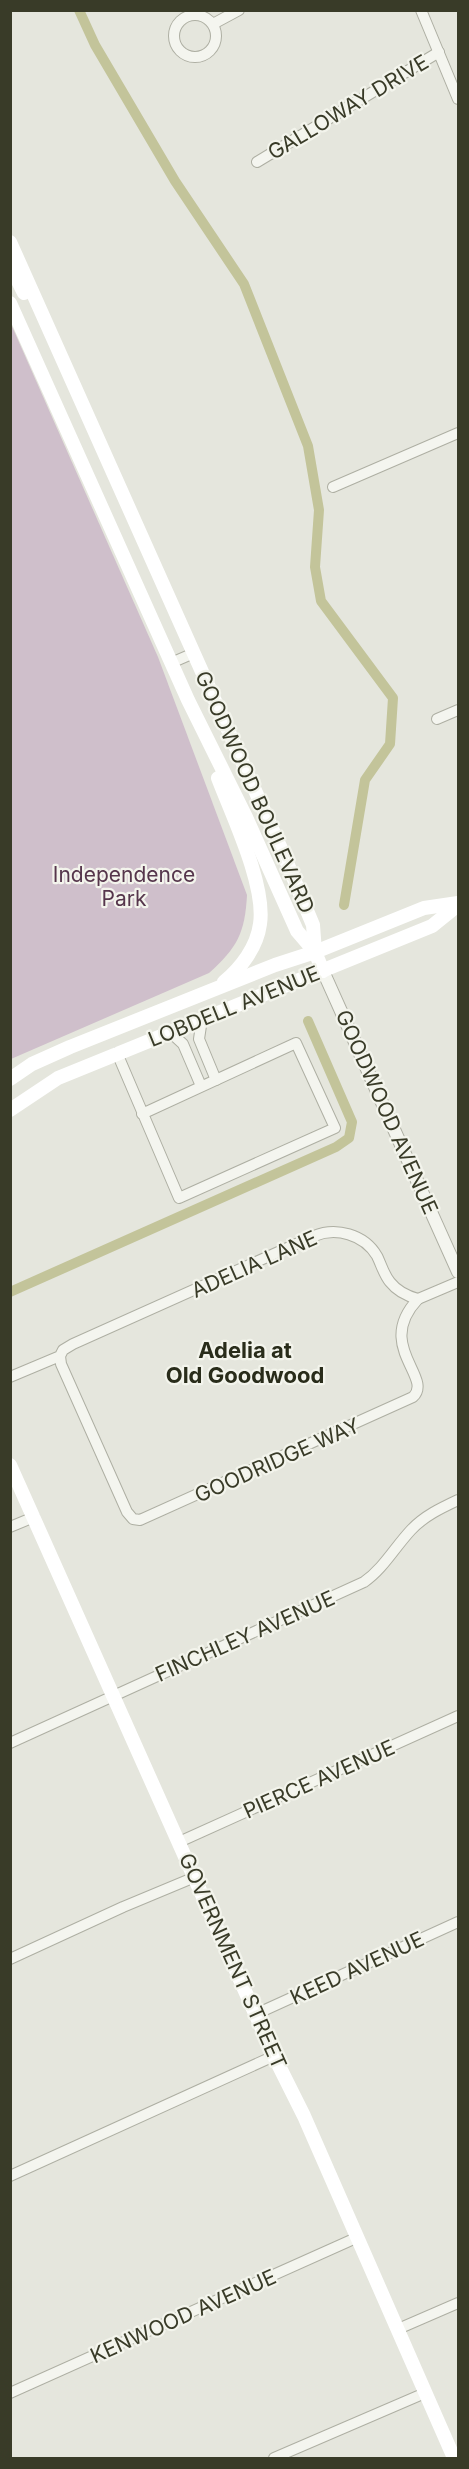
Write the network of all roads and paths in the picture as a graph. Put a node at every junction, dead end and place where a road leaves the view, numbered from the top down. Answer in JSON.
{"nodes":[{"id":1,"x":239,"y":10,"type":"edge"},
{"id":2,"x":421,"y":10,"type":"edge"},
{"id":3,"x":213,"y":24,"type":"dead end"},
{"id":4,"x":439,"y":52,"type":"junction"},
{"id":5,"x":457,"y":92,"type":"edge"},
{"id":6,"x":257,"y":162,"type":"dead end"},
{"id":7,"x":10,"y":242,"type":"edge"},
{"id":8,"x":10,"y":265,"type":"edge"},
{"id":9,"x":10,"y":303,"type":"edge"},
{"id":10,"x":46,"y":323,"type":"junction"},
{"id":11,"x":66,"y":423,"type":"junction"},
{"id":12,"x":459,"y":433,"type":"edge"},
{"id":13,"x":108,"y":460,"type":"junction"},
{"id":14,"x":333,"y":487,"type":"dead end"},
{"id":15,"x":194,"y":653,"type":"junction"},
{"id":16,"x":171,"y":663,"type":"junction"},
{"id":17,"x":188,"y":700,"type":"junction"},
{"id":18,"x":459,"y":710,"type":"edge"},
{"id":19,"x":437,"y":719,"type":"dead end"},
{"id":20,"x":246,"y":817,"type":"junction"},
{"id":21,"x":283,"y":853,"type":"junction"},
{"id":22,"x":459,"y":904,"type":"edge"},
{"id":23,"x":315,"y":952,"type":"junction"},
{"id":24,"x":323,"y":971,"type":"junction"},
{"id":25,"x":216,"y":988,"type":"junction"},
{"id":26,"x":202,"y":1018,"type":"junction"},
{"id":27,"x":170,"y":1032,"type":"junction"},
{"id":28,"x":70,"y":1047,"type":"junction"},
{"id":29,"x":117,"y":1053,"type":"junction"},
{"id":30,"x":79,"y":1068,"type":"junction"},
{"id":31,"x":10,"y":1078,"type":"edge"},
{"id":32,"x":216,"y":1080,"type":"junction"},
{"id":33,"x":201,"y":1086,"type":"junction"},
{"id":34,"x":10,"y":1110,"type":"edge"},
{"id":35,"x":142,"y":1114,"type":"junction"},
{"id":36,"x":459,"y":1272,"type":"edge"},
{"id":37,"x":459,"y":1282,"type":"edge"},
{"id":38,"x":418,"y":1299,"type":"junction"},
{"id":39,"x":60,"y":1356,"type":"junction"},
{"id":40,"x":10,"y":1377,"type":"edge"},
{"id":41,"x":10,"y":1465,"type":"edge"},
{"id":42,"x":459,"y":1500,"type":"edge"},
{"id":43,"x":34,"y":1517,"type":"junction"},
{"id":44,"x":10,"y":1527,"type":"edge"},
{"id":45,"x":113,"y":1695,"type":"junction"},
{"id":46,"x":459,"y":1716,"type":"edge"},
{"id":47,"x":10,"y":1743,"type":"edge"},
{"id":48,"x":179,"y":1842,"type":"junction"},
{"id":49,"x":195,"y":1877,"type":"junction"},
{"id":50,"x":459,"y":1922,"type":"edge"},
{"id":51,"x":10,"y":1959,"type":"edge"},
{"id":52,"x":256,"y":2014,"type":"junction"},
{"id":53,"x":274,"y":2056,"type":"junction"},
{"id":54,"x":10,"y":2176,"type":"edge"},
{"id":55,"x":356,"y":2238,"type":"junction"},
{"id":56,"x":459,"y":2303,"type":"edge"},
{"id":57,"x":398,"y":2329,"type":"junction"},
{"id":58,"x":10,"y":2393,"type":"edge"},
{"id":59,"x":425,"y":2393,"type":"junction"},
{"id":60,"x":274,"y":2458,"type":"edge"},
{"id":61,"x":454,"y":2458,"type":"edge"}],
"edges":[{"from":1,"to":3,"type":"street"},
{"from":2,"to":4,"type":"street"},
{"from":4,"to":5,"type":"street"},
{"from":4,"to":6,"type":"street","name":"GALLOWAY DRIVE"},
{"from":7,"to":10,"type":"main road","name":"GOODWOOD BOULEVARD"},
{"from":8,"to":10,"type":"main road"},
{"from":9,"to":11,"type":"main road","name":"GOODWOOD BOULEVARD"},
{"from":10,"to":13,"type":"main road","name":"GOODWOOD BOULEVARD"},
{"from":11,"to":13,"type":"main road"},
{"from":11,"to":16,"type":"main road","name":"GOODWOOD BOULEVARD"},
{"from":12,"to":14,"type":"street"},
{"from":13,"to":15,"type":"main road","name":"GOODWOOD BOULEVARD"},
{"from":15,"to":16,"type":"street"},
{"from":15,"to":21,"type":"main road","name":"GOODWOOD BOULEVARD"},
{"from":16,"to":17,"type":"main road","name":"GOODWOOD BOULEVARD"},
{"from":17,"to":20,"type":"main road","name":"GOODWOOD BOULEVARD"},
{"from":17,"to":25,"type":"main road"},
{"from":18,"to":19,"type":"street"},
{"from":20,"to":21,"type":"main road"},
{"from":20,"to":23,"type":"main road","name":"GOODWOOD BOULEVARD"},
{"from":21,"to":23,"type":"main road","name":"GOODWOOD BOULEVARD"},
{"from":22,"to":23,"type":"main road","name":"LOBDELL AVENUE"},
{"from":22,"to":24,"type":"main road","name":"LOBDELL AVENUE"},
{"from":23,"to":24,"type":"main road","name":"GOODWOOD AVENUE"},
{"from":23,"to":25,"type":"main road","name":"LOBDELL AVENUE"},
{"from":24,"to":26,"type":"main road","name":"LOBDELL AVENUE"},
{"from":24,"to":36,"type":"street","name":"GOODWOOD AVENUE"},
{"from":25,"to":28,"type":"main road","name":"LOBDELL AVENUE"},
{"from":26,"to":27,"type":"main road","name":"LOBDELL AVENUE"},
{"from":26,"to":32,"type":"street"},
{"from":27,"to":29,"type":"main road","name":"LOBDELL AVENUE"},
{"from":27,"to":33,"type":"street"},
{"from":28,"to":30,"type":"main road"},
{"from":28,"to":31,"type":"main road","name":"LOBDELL AVENUE"},
{"from":29,"to":30,"type":"main road","name":"LOBDELL AVENUE"},
{"from":29,"to":35,"type":"street"},
{"from":30,"to":34,"type":"main road","name":"LOBDELL AVENUE"},
{"from":32,"to":33,"type":"street"},
{"from":32,"to":35,"type":"street"},
{"from":33,"to":35,"type":"street"},
{"from":37,"to":38,"type":"street"},
{"from":38,"to":39,"type":"street","name":"ADELIA LANE"},
{"from":38,"to":39,"type":"street","name":"GOODRIDGE WAY"},
{"from":39,"to":40,"type":"street","name":"ADELIA LANE"},
{"from":41,"to":43,"type":"main road","name":"GOVERNMENT STREET"},
{"from":42,"to":45,"type":"street","name":"FINCHLEY AVENUE"},
{"from":43,"to":44,"type":"street"},
{"from":43,"to":45,"type":"main road","name":"GOVERNMENT STREET"},
{"from":45,"to":47,"type":"street","name":"FINCHLEY AVENUE"},
{"from":45,"to":48,"type":"main road","name":"GOVERNMENT STREET"},
{"from":46,"to":48,"type":"street","name":"PIERCE AVENUE"},
{"from":48,"to":49,"type":"main road","name":"GOVERNMENT STREET"},
{"from":49,"to":51,"type":"street"},
{"from":49,"to":52,"type":"main road","name":"GOVERNMENT STREET"},
{"from":50,"to":52,"type":"street","name":"KEED AVENUE"},
{"from":52,"to":53,"type":"main road","name":"GOVERNMENT STREET"},
{"from":53,"to":54,"type":"street"},
{"from":53,"to":55,"type":"main road","name":"GOVERNMENT STREET"},
{"from":55,"to":57,"type":"main road","name":"GOVERNMENT STREET"},
{"from":55,"to":58,"type":"street","name":"KENWOOD AVENUE"},
{"from":56,"to":57,"type":"street"},
{"from":57,"to":59,"type":"main road","name":"GOVERNMENT STREET"},
{"from":59,"to":60,"type":"street"},
{"from":59,"to":61,"type":"main road","name":"GOVERNMENT STREET"}]}
